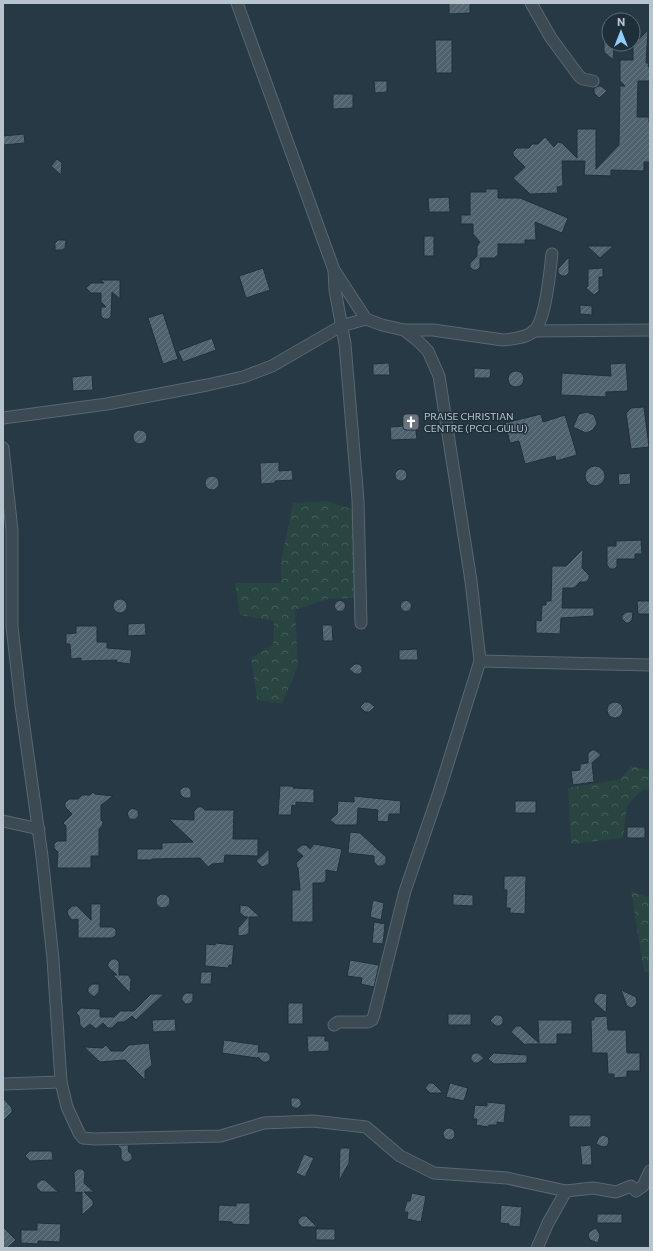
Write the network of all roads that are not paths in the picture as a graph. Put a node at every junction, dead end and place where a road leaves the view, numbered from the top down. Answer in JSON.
{"nodes":[{"id":1,"x":237,"y":3,"type":"edge"},
{"id":2,"x":532,"y":3,"type":"edge"},
{"id":3,"x":593,"y":81,"type":"dead end"},
{"id":4,"x":552,"y":254,"type":"dead end"},
{"id":5,"x":334,"y":270,"type":"junction"},
{"id":6,"x":366,"y":319,"type":"junction"},
{"id":7,"x":341,"y":326,"type":"junction"},
{"id":8,"x":404,"y":330,"type":"junction"},
{"id":9,"x":650,"y":330,"type":"edge"},
{"id":10,"x":533,"y":331,"type":"junction"},
{"id":11,"x":3,"y":418,"type":"edge"},
{"id":12,"x":3,"y":448,"type":"edge"},
{"id":13,"x":361,"y":623,"type":"dead end"},
{"id":14,"x":480,"y":661,"type":"junction"},
{"id":15,"x":650,"y":665,"type":"edge"},
{"id":16,"x":3,"y":821,"type":"edge"},
{"id":17,"x":39,"y":829,"type":"junction"},
{"id":18,"x":334,"y":1025,"type":"dead end"},
{"id":19,"x":61,"y":1082,"type":"junction"},
{"id":20,"x":3,"y":1084,"type":"edge"},
{"id":21,"x":650,"y":1171,"type":"edge"},
{"id":22,"x":566,"y":1191,"type":"junction"},
{"id":23,"x":537,"y":1248,"type":"edge"}],
"edges":[{"from":1,"to":5,"type":"street"},
{"from":2,"to":3,"type":"street"},
{"from":4,"to":10,"type":"street"},
{"from":5,"to":6,"type":"street"},
{"from":5,"to":7,"type":"street"},
{"from":6,"to":7,"type":"street"},
{"from":6,"to":8,"type":"street"},
{"from":7,"to":11,"type":"street"},
{"from":7,"to":13,"type":"street"},
{"from":8,"to":10,"type":"street"},
{"from":8,"to":14,"type":"street"},
{"from":9,"to":10,"type":"street"},
{"from":12,"to":17,"type":"street"},
{"from":14,"to":15,"type":"street"},
{"from":14,"to":18,"type":"street"},
{"from":16,"to":17,"type":"street"},
{"from":17,"to":19,"type":"street"},
{"from":19,"to":20,"type":"street"},
{"from":19,"to":22,"type":"street"},
{"from":21,"to":22,"type":"street"},
{"from":22,"to":23,"type":"street"}]}
